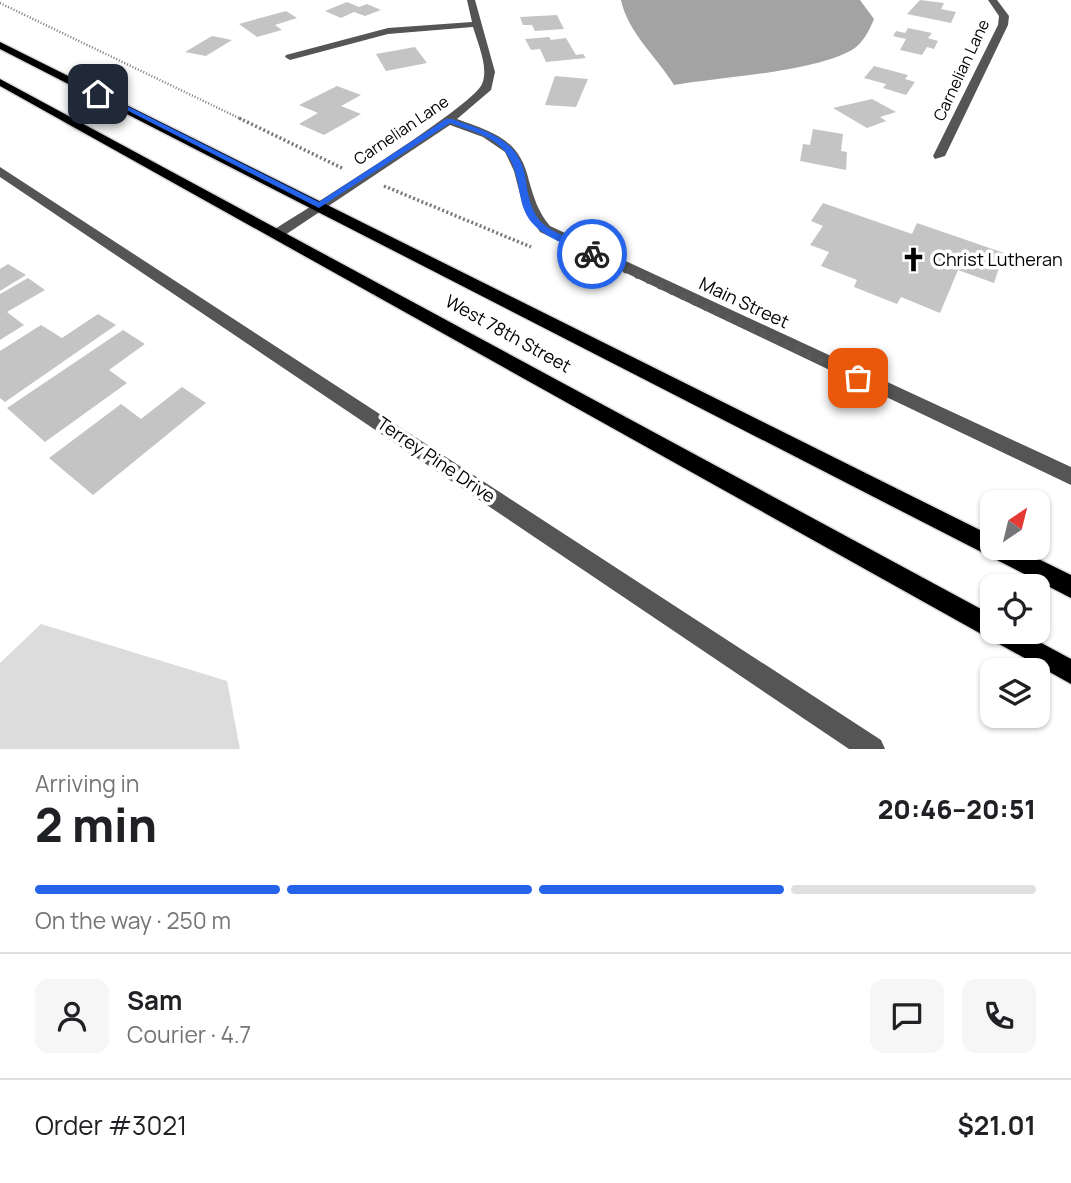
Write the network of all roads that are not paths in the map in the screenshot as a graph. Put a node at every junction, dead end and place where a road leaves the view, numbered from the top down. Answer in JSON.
{"nodes":[{"id":1,"x":471,"y":0,"type":"edge"},
{"id":2,"x":992,"y":0,"type":"edge"},
{"id":3,"x":478,"y":24,"type":"junction"},
{"id":4,"x":0,"y":45,"type":"edge"},
{"id":5,"x":290,"y":57,"type":"dead end"},
{"id":6,"x":0,"y":82,"type":"edge"},
{"id":7,"x":449,"y":120,"type":"junction"},
{"id":8,"x":939,"y":156,"type":"dead end"},
{"id":9,"x":0,"y":170,"type":"edge"},
{"id":10,"x":319,"y":205,"type":"junction"},
{"id":11,"x":277,"y":234,"type":"junction"},
{"id":12,"x":1071,"y":476,"type":"edge"},
{"id":13,"x":980,"y":540,"type":"edge"},
{"id":14,"x":1018,"y":560,"type":"edge"},
{"id":15,"x":1071,"y":587,"type":"edge"},
{"id":16,"x":980,"y":621,"type":"edge"},
{"id":17,"x":1020,"y":644,"type":"edge"},
{"id":18,"x":1071,"y":672,"type":"edge"},
{"id":19,"x":872,"y":749,"type":"edge"}],
"edges":[{"from":1,"to":3,"type":"street","name":"Carnelian Lane"},
{"from":2,"to":8,"type":"street","name":"Carnelian Lane"},
{"from":3,"to":5,"type":"street"},
{"from":3,"to":7,"type":"street","name":"Carnelian Lane"},
{"from":4,"to":10,"type":"main road","name":"West 78th Street"},
{"from":6,"to":11,"type":"main road","name":"West 78th Street"},
{"from":7,"to":10,"type":"street","name":"Carnelian Lane"},
{"from":7,"to":12,"type":"street","name":"Main Street"},
{"from":9,"to":19,"type":"street","name":"Terrey Pine Drive"},
{"from":10,"to":11,"type":"street","name":"Carnelian Lane"},
{"from":10,"to":13,"type":"main road","name":"West 78th Street"},
{"from":11,"to":16,"type":"main road","name":"West 78th Street"},
{"from":14,"to":15,"type":"main road","name":"West 78th Street"},
{"from":17,"to":18,"type":"main road"}]}
